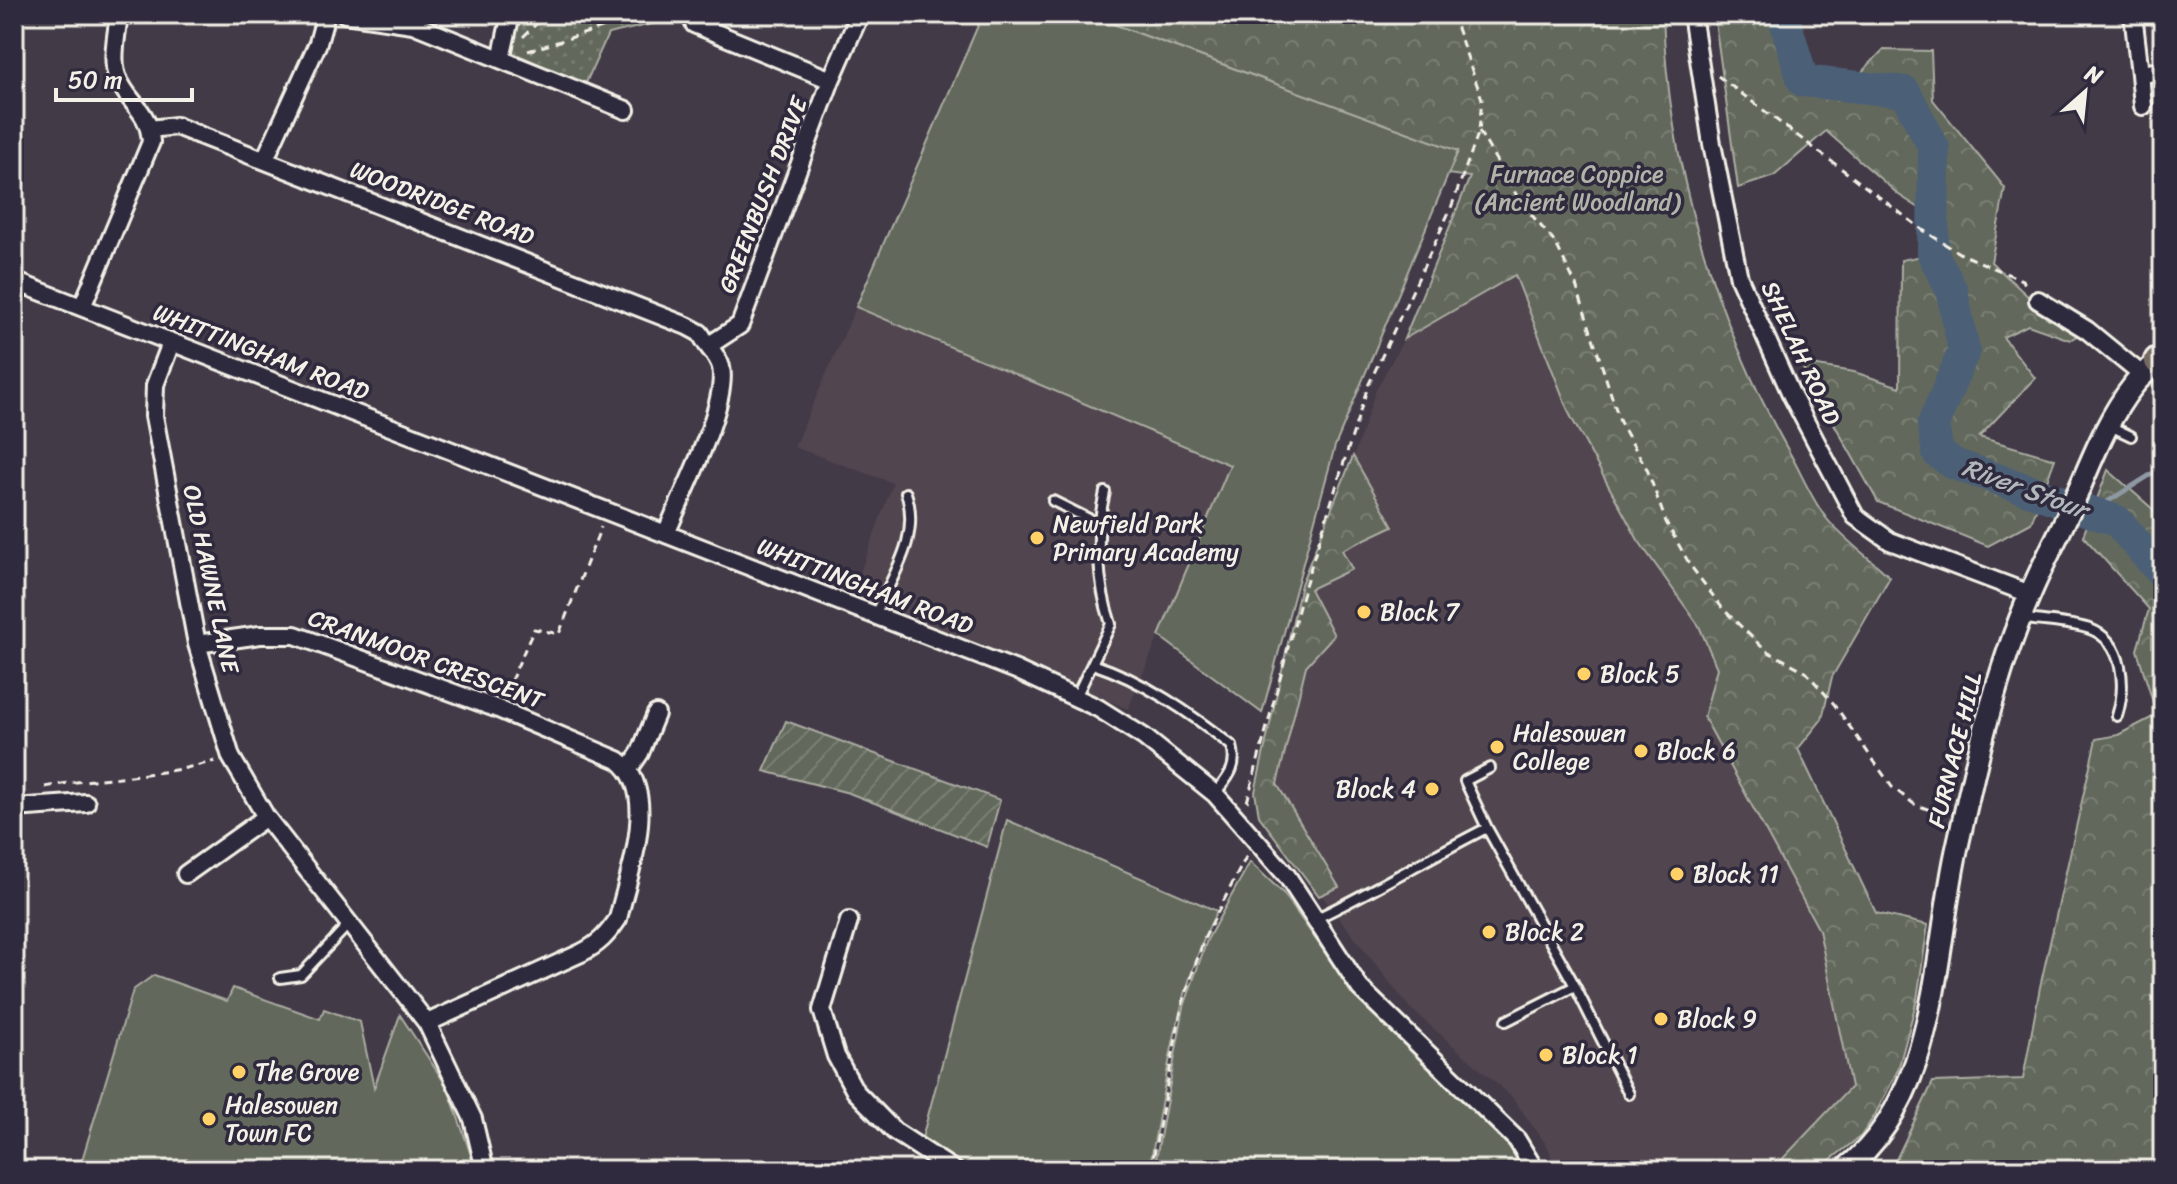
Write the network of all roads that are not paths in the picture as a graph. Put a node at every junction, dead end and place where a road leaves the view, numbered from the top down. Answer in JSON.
{"nodes":[{"id":1,"x":119,"y":14,"type":"edge"},
{"id":2,"x":326,"y":14,"type":"edge"},
{"id":3,"x":345,"y":14,"type":"edge"},
{"id":4,"x":511,"y":14,"type":"edge"},
{"id":5,"x":860,"y":14,"type":"edge"},
{"id":6,"x":1692,"y":14,"type":"edge"},
{"id":7,"x":2133,"y":14,"type":"edge"},
{"id":8,"x":694,"y":24,"type":"dead end"},
{"id":9,"x":501,"y":59,"type":"junction"},
{"id":10,"x":2163,"y":71,"type":"edge"},
{"id":11,"x":2140,"y":74,"type":"junction"},
{"id":12,"x":831,"y":80,"type":"junction"},
{"id":13,"x":2143,"y":106,"type":"dead end"},
{"id":14,"x":626,"y":110,"type":"dead end"},
{"id":15,"x":150,"y":129,"type":"junction"},
{"id":16,"x":265,"y":159,"type":"junction"},
{"id":17,"x":14,"y":281,"type":"edge"},
{"id":18,"x":2038,"y":300,"type":"road end"},
{"id":19,"x":82,"y":307,"type":"junction"},
{"id":20,"x":171,"y":343,"type":"junction"},
{"id":21,"x":708,"y":346,"type":"junction"},
{"id":22,"x":2157,"y":363,"type":"edge"},
{"id":23,"x":2110,"y":426,"type":"junction"},
{"id":24,"x":2131,"y":436,"type":"dead end"},
{"id":25,"x":1105,"y":492,"type":"dead end"},
{"id":26,"x":906,"y":493,"type":"dead end"},
{"id":27,"x":1053,"y":501,"type":"dead end"},
{"id":28,"x":1097,"y":523,"type":"junction"},
{"id":29,"x":666,"y":534,"type":"junction"},
{"id":30,"x":2030,"y":594,"type":"junction"},
{"id":31,"x":875,"y":615,"type":"junction"},
{"id":32,"x":2021,"y":618,"type":"junction"},
{"id":33,"x":197,"y":644,"type":"junction"},
{"id":34,"x":1093,"y":664,"type":"junction"},
{"id":35,"x":1076,"y":697,"type":"junction"},
{"id":36,"x":656,"y":714,"type":"dead end"},
{"id":37,"x":2117,"y":716,"type":"dead end"},
{"id":38,"x":1490,"y":768,"type":"dead end"},
{"id":39,"x":629,"y":769,"type":"junction"},
{"id":40,"x":1215,"y":794,"type":"junction"},
{"id":41,"x":86,"y":803,"type":"dead end"},
{"id":42,"x":14,"y":808,"type":"edge"},
{"id":43,"x":266,"y":817,"type":"junction"},
{"id":44,"x":1487,"y":828,"type":"junction"},
{"id":45,"x":186,"y":874,"type":"dead end"},
{"id":46,"x":1315,"y":919,"type":"junction"},
{"id":47,"x":849,"y":921,"type":"dead end"},
{"id":48,"x":348,"y":925,"type":"junction"},
{"id":49,"x":280,"y":978,"type":"dead end"},
{"id":50,"x":1575,"y":986,"type":"junction"},
{"id":51,"x":1506,"y":1021,"type":"dead end"},
{"id":52,"x":427,"y":1023,"type":"junction"},
{"id":53,"x":1629,"y":1094,"type":"dead end"},
{"id":54,"x":485,"y":1170,"type":"edge"},
{"id":55,"x":954,"y":1170,"type":"edge"},
{"id":56,"x":1535,"y":1170,"type":"edge"},
{"id":57,"x":1844,"y":1170,"type":"edge"}],
"edges":[{"from":1,"to":15,"type":"street"},
{"from":2,"to":16,"type":"street"},
{"from":3,"to":9,"type":"street"},
{"from":4,"to":9,"type":"street"},
{"from":5,"to":12,"type":"street","name":"GREENBUSH DRIVE"},
{"from":6,"to":30,"type":"street","name":"SHELAH ROAD"},
{"from":7,"to":11,"type":"street"},
{"from":8,"to":12,"type":"street","name":"GREENBUSH DRIVE"},
{"from":9,"to":14,"type":"street"},
{"from":10,"to":11,"type":"street"},
{"from":11,"to":13,"type":"street"},
{"from":12,"to":21,"type":"street","name":"GREENBUSH DRIVE"},
{"from":15,"to":16,"type":"street","name":"WOODRIDGE ROAD"},
{"from":15,"to":19,"type":"street"},
{"from":16,"to":21,"type":"street","name":"WOODRIDGE ROAD"},
{"from":17,"to":19,"type":"street","name":"WHITTINGHAM ROAD"},
{"from":18,"to":22,"type":"street"},
{"from":19,"to":20,"type":"street","name":"WHITTINGHAM ROAD"},
{"from":20,"to":29,"type":"street","name":"WHITTINGHAM ROAD"},
{"from":20,"to":33,"type":"street","name":"OLD HAWNE LANE"},
{"from":21,"to":29,"type":"street"},
{"from":22,"to":23,"type":"street","name":"FURNACE HILL"},
{"from":23,"to":24,"type":"lane"},
{"from":23,"to":30,"type":"street","name":"FURNACE HILL"},
{"from":25,"to":28,"type":"lane"},
{"from":26,"to":31,"type":"lane"},
{"from":27,"to":28,"type":"lane"},
{"from":28,"to":34,"type":"lane"},
{"from":29,"to":31,"type":"street","name":"WHITTINGHAM ROAD"},
{"from":30,"to":32,"type":"street","name":"FURNACE HILL"},
{"from":31,"to":35,"type":"street","name":"WHITTINGHAM ROAD"},
{"from":32,"to":37,"type":"lane"},
{"from":32,"to":57,"type":"street","name":"FURNACE HILL"},
{"from":33,"to":39,"type":"street","name":"CRANMOOR CRESCENT"},
{"from":33,"to":43,"type":"street","name":"OLD HAWNE LANE"},
{"from":34,"to":35,"type":"lane"},
{"from":34,"to":40,"type":"lane"},
{"from":35,"to":40,"type":"street","name":"WHITTINGHAM ROAD"},
{"from":36,"to":39,"type":"street"},
{"from":38,"to":44,"type":"lane"},
{"from":39,"to":52,"type":"street"},
{"from":40,"to":46,"type":"street","name":"WHITTINGHAM ROAD"},
{"from":41,"to":42,"type":"street"},
{"from":43,"to":45,"type":"street"},
{"from":43,"to":48,"type":"street","name":"OLD HAWNE LANE"},
{"from":44,"to":46,"type":"lane"},
{"from":44,"to":50,"type":"lane"},
{"from":46,"to":56,"type":"street","name":"WHITTINGHAM ROAD"},
{"from":47,"to":55,"type":"street"},
{"from":48,"to":49,"type":"lane"},
{"from":48,"to":52,"type":"street","name":"OLD HAWNE LANE"},
{"from":50,"to":51,"type":"lane"},
{"from":50,"to":53,"type":"lane"},
{"from":52,"to":54,"type":"street","name":"OLD HAWNE LANE"}]}
